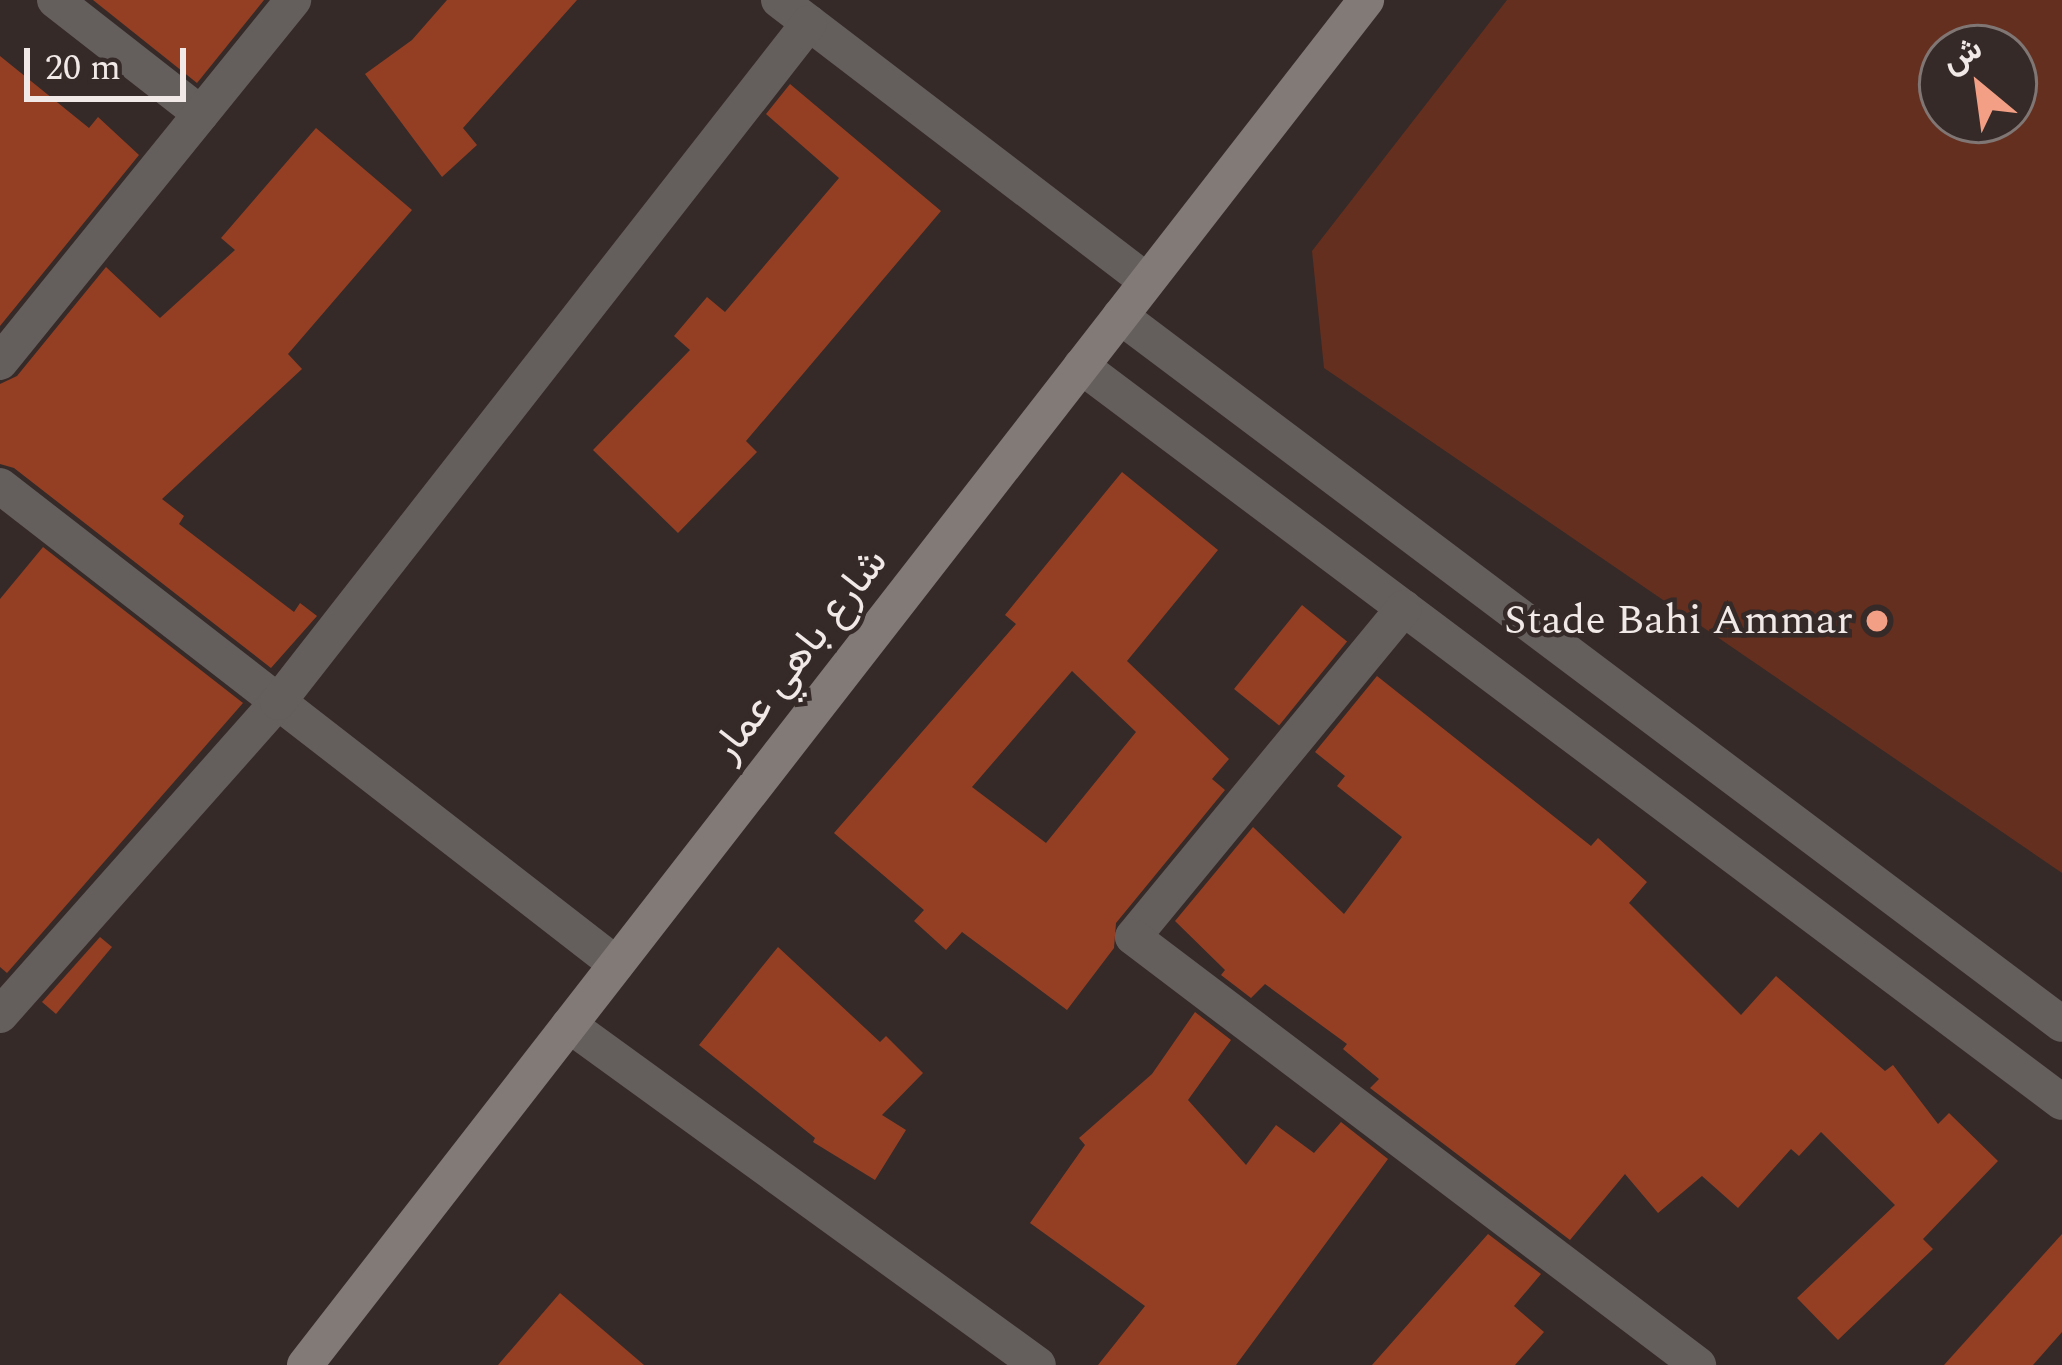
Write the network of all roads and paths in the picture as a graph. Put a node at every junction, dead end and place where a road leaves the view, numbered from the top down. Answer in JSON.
{"nodes":[{"id":1,"x":55,"y":0,"type":"edge"},
{"id":2,"x":293,"y":0,"type":"edge"},
{"id":3,"x":779,"y":0,"type":"edge"},
{"id":4,"x":1366,"y":0,"type":"edge"},
{"id":5,"x":809,"y":23,"type":"junction"},
{"id":6,"x":201,"y":114,"type":"junction"},
{"id":7,"x":1147,"y":281,"type":"junction"},
{"id":8,"x":1120,"y":316,"type":"junction"},
{"id":9,"x":0,"y":362,"type":"edge"},
{"id":10,"x":1082,"y":366,"type":"junction"},
{"id":11,"x":0,"y":486,"type":"edge"},
{"id":12,"x":1404,"y":608,"type":"junction"},
{"id":13,"x":278,"y":702,"type":"junction"},
{"id":14,"x":616,"y":964,"type":"junction"},
{"id":15,"x":3,"y":1003,"type":"edge"},
{"id":16,"x":569,"y":1024,"type":"junction"},
{"id":17,"x":2062,"y":1024,"type":"edge"},
{"id":18,"x":2062,"y":1102,"type":"edge"},
{"id":19,"x":996,"y":1353,"type":"edge"},
{"id":20,"x":304,"y":1365,"type":"edge"},
{"id":21,"x":1038,"y":1365,"type":"edge"},
{"id":22,"x":1698,"y":1365,"type":"edge"}],
"edges":[{"from":1,"to":6,"type":"street"},
{"from":2,"to":6,"type":"street"},
{"from":3,"to":5,"type":"street"},
{"from":4,"to":7,"type":"main road","name":"شارع باهي عمار"},
{"from":5,"to":7,"type":"street"},
{"from":5,"to":13,"type":"street"},
{"from":6,"to":9,"type":"street"},
{"from":7,"to":8,"type":"main road","name":"شارع باهي عمار"},
{"from":8,"to":10,"type":"main road","name":"شارع باهي عمار"},
{"from":8,"to":17,"type":"street"},
{"from":10,"to":12,"type":"street"},
{"from":10,"to":14,"type":"main road","name":"شارع باهي عمار"},
{"from":11,"to":13,"type":"street"},
{"from":12,"to":18,"type":"street"},
{"from":12,"to":22,"type":"street"},
{"from":13,"to":14,"type":"street"},
{"from":13,"to":15,"type":"street"},
{"from":14,"to":16,"type":"main road","name":"شارع باهي عمار"},
{"from":16,"to":19,"type":"street"},
{"from":16,"to":20,"type":"main road","name":"شارع باهي عمار"},
{"from":19,"to":21,"type":"street"}]}
